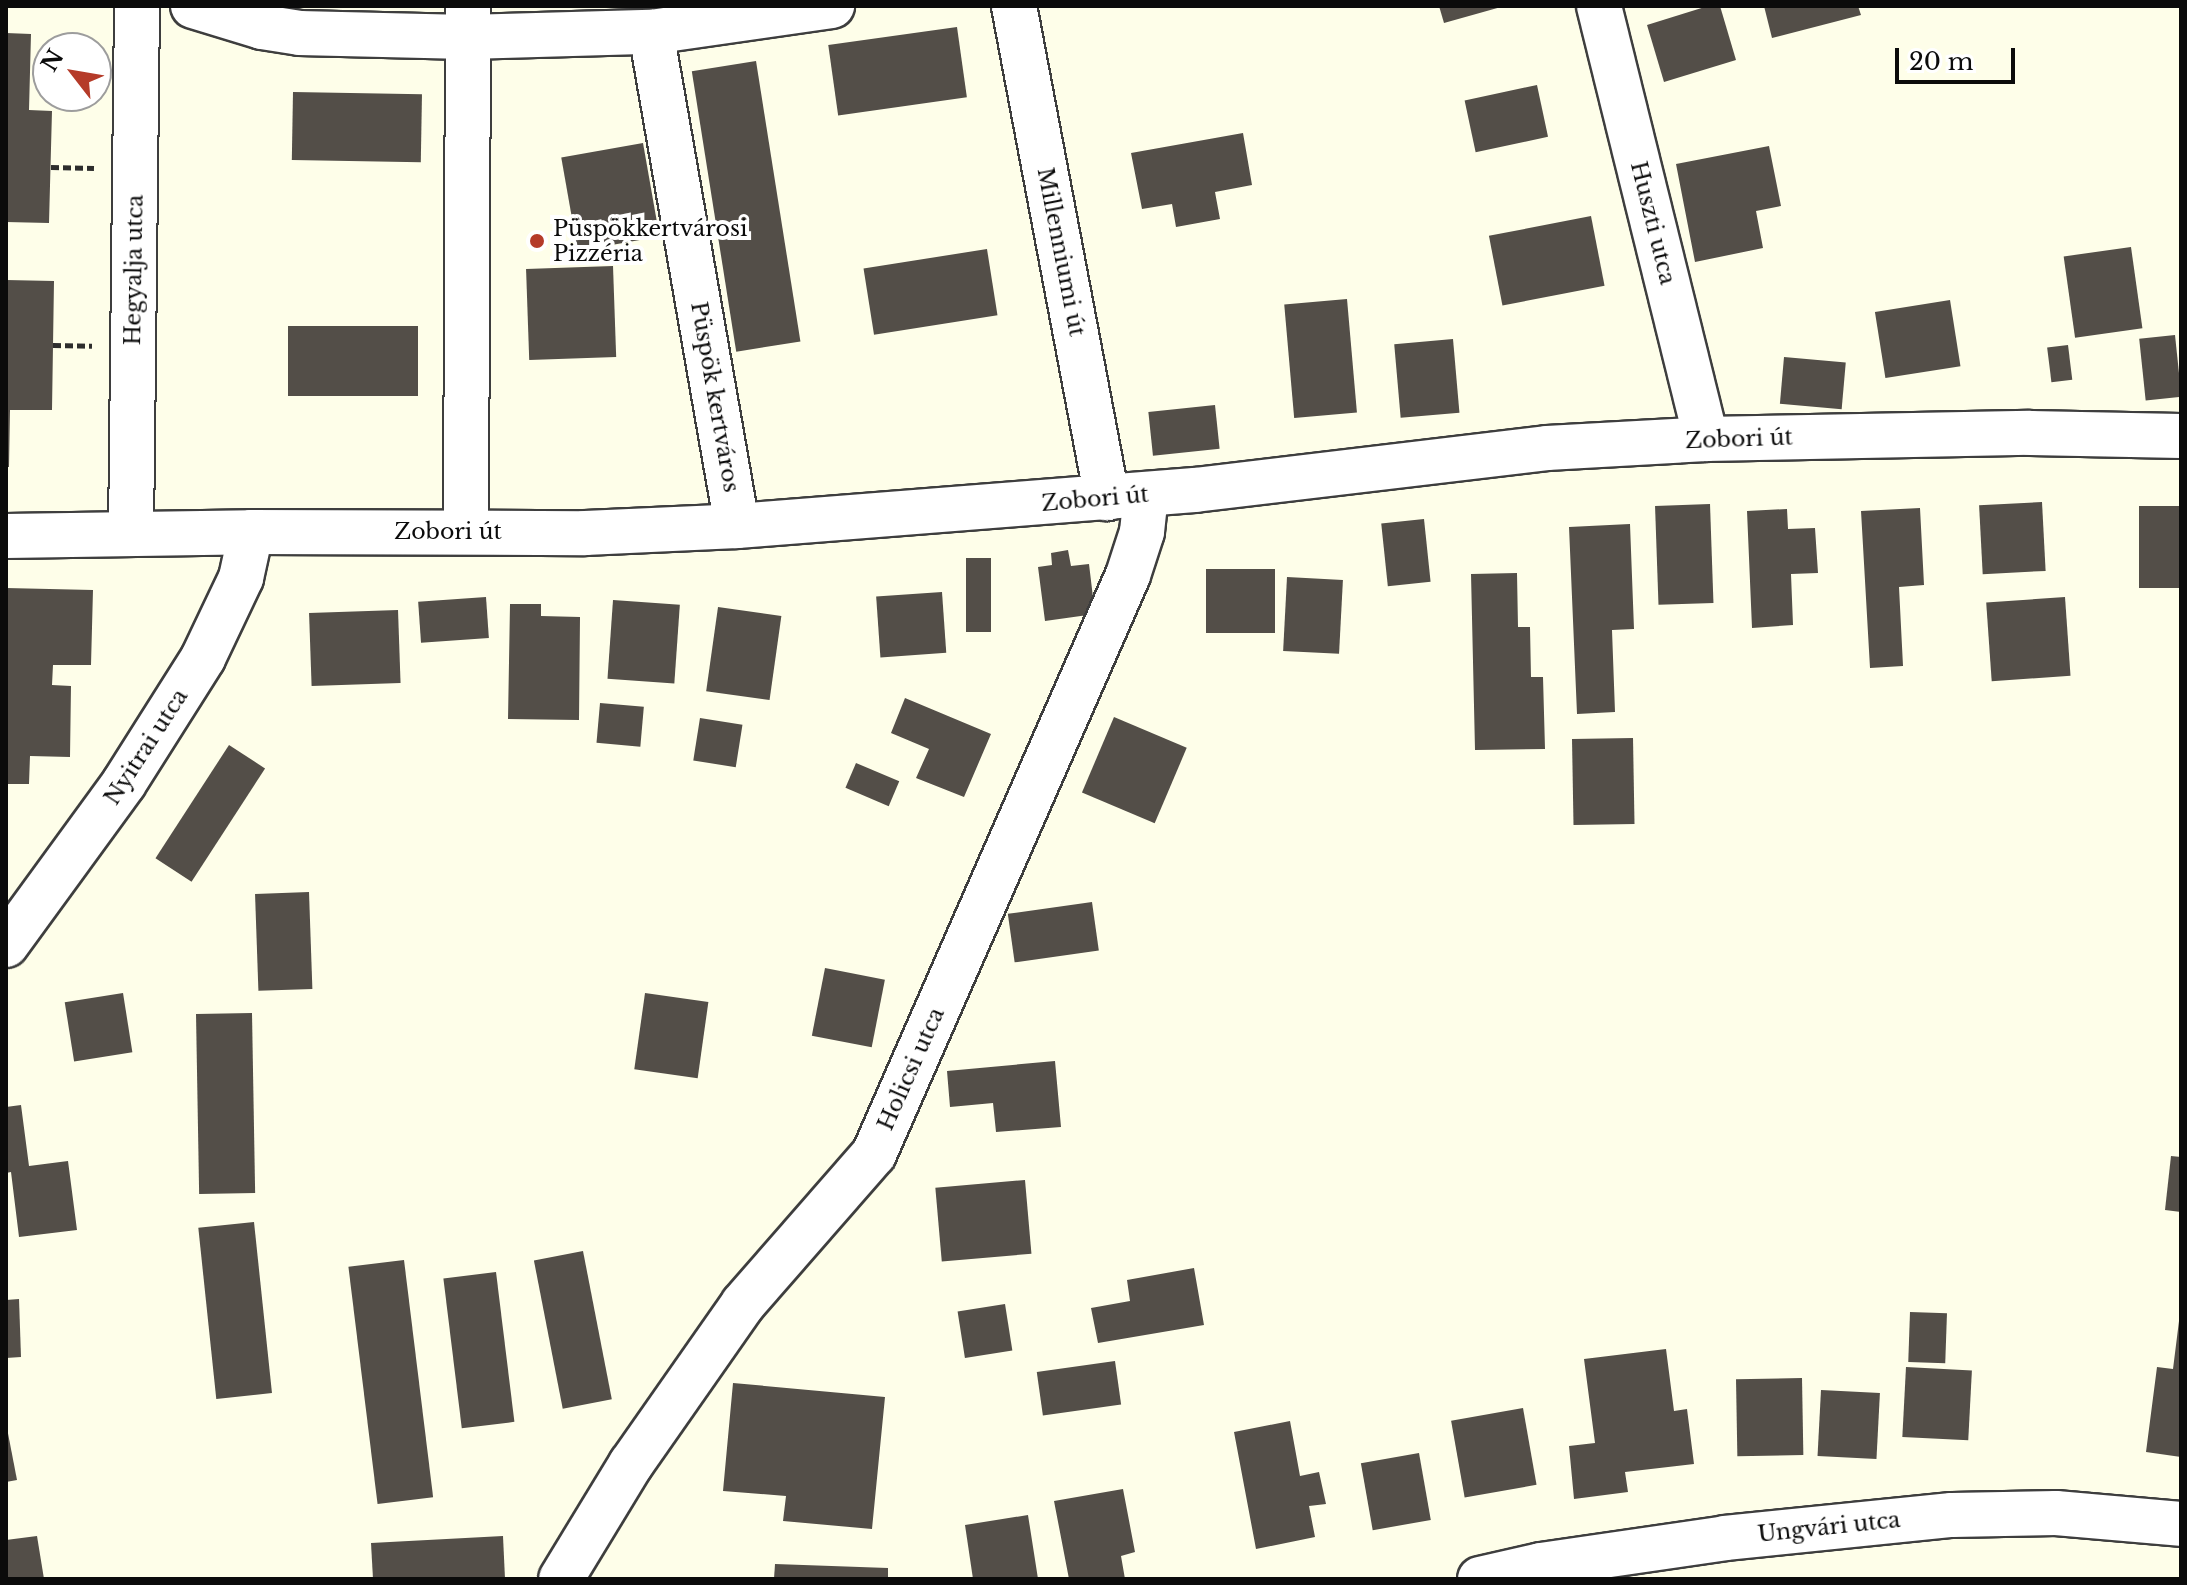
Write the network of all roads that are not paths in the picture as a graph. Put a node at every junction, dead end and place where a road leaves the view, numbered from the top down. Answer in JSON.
{"nodes":[{"id":1,"x":137,"y":6,"type":"edge"},
{"id":2,"x":193,"y":6,"type":"edge"},
{"id":3,"x":832,"y":6,"type":"edge"},
{"id":4,"x":1014,"y":6,"type":"edge"},
{"id":5,"x":1599,"y":6,"type":"edge"},
{"id":6,"x":468,"y":22,"type":"edge"},
{"id":7,"x":651,"y":32,"type":"junction"},
{"id":8,"x":2181,"y":436,"type":"edge"},
{"id":9,"x":1706,"y":439,"type":"junction"},
{"id":10,"x":1127,"y":496,"type":"junction"},
{"id":11,"x":737,"y":526,"type":"junction"},
{"id":12,"x":251,"y":532,"type":"junction"},
{"id":13,"x":466,"y":532,"type":"junction"},
{"id":14,"x":131,"y":534,"type":"junction"},
{"id":15,"x":6,"y":536,"type":"edge"},
{"id":16,"x":6,"y":945,"type":"edge"},
{"id":17,"x":2181,"y":1524,"type":"edge"},
{"id":18,"x":561,"y":1579,"type":"edge"},
{"id":19,"x":1480,"y":1579,"type":"edge"}],
"edges":[{"from":1,"to":14,"type":"street","name":"Hegyalja utca"},
{"from":2,"to":6,"type":"street"},
{"from":3,"to":7,"type":"street"},
{"from":4,"to":10,"type":"street","name":"Millenniumi út"},
{"from":5,"to":9,"type":"street","name":"Huszti utca"},
{"from":6,"to":7,"type":"street"},
{"from":6,"to":13,"type":"street"},
{"from":7,"to":11,"type":"street","name":"Püspök kertváros"},
{"from":8,"to":9,"type":"street","name":"Zobori út"},
{"from":9,"to":10,"type":"street","name":"Zobori út"},
{"from":10,"to":11,"type":"street","name":"Zobori út"},
{"from":10,"to":18,"type":"street","name":"Holicsi utca"},
{"from":11,"to":13,"type":"street","name":"Zobori út"},
{"from":12,"to":13,"type":"street","name":"Zobori út"},
{"from":12,"to":14,"type":"street","name":"Zobori út"},
{"from":12,"to":16,"type":"street","name":"Nyitrai utca"},
{"from":14,"to":15,"type":"street","name":"Zobori út"},
{"from":17,"to":19,"type":"street","name":"Ungvári utca"}]}
